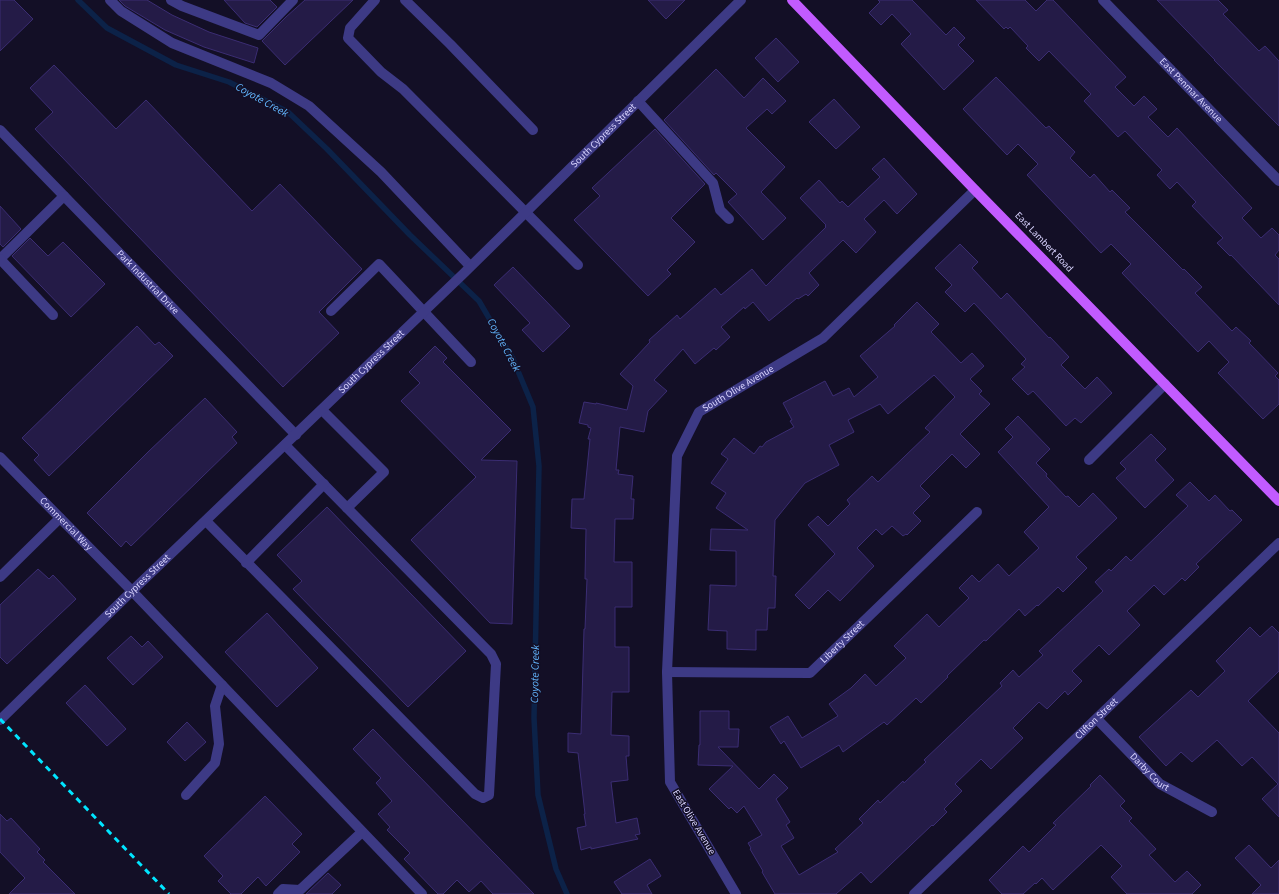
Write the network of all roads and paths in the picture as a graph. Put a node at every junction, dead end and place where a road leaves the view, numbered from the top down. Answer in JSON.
{"nodes":[{"id":1,"x":110,"y":0,"type":"edge"},
{"id":2,"x":171,"y":0,"type":"edge"},
{"id":3,"x":293,"y":0,"type":"edge"},
{"id":4,"x":375,"y":0,"type":"edge"},
{"id":5,"x":405,"y":0,"type":"edge"},
{"id":6,"x":741,"y":0,"type":"edge"},
{"id":7,"x":792,"y":0,"type":"edge"},
{"id":8,"x":1103,"y":0,"type":"edge"},
{"id":9,"x":638,"y":101,"type":"junction"},
{"id":10,"x":0,"y":130,"type":"edge"},
{"id":11,"x":533,"y":130,"type":"dead end"},
{"id":12,"x":1279,"y":181,"type":"edge"},
{"id":13,"x":975,"y":190,"type":"junction"},
{"id":14,"x":64,"y":196,"type":"junction"},
{"id":15,"x":526,"y":211,"type":"junction"},
{"id":16,"x":729,"y":219,"type":"dead end"},
{"id":17,"x":0,"y":259,"type":"edge"},
{"id":18,"x":578,"y":265,"type":"dead end"},
{"id":19,"x":470,"y":266,"type":"junction"},
{"id":20,"x":331,"y":310,"type":"dead end"},
{"id":21,"x":424,"y":311,"type":"junction"},
{"id":22,"x":53,"y":315,"type":"dead end"},
{"id":23,"x":471,"y":362,"type":"dead end"},
{"id":24,"x":1165,"y":384,"type":"junction"},
{"id":25,"x":322,"y":410,"type":"junction"},
{"id":26,"x":296,"y":435,"type":"junction"},
{"id":27,"x":285,"y":445,"type":"junction"},
{"id":28,"x":0,"y":457,"type":"edge"},
{"id":29,"x":1089,"y":460,"type":"dead end"},
{"id":30,"x":324,"y":484,"type":"junction"},
{"id":31,"x":1279,"y":501,"type":"edge"},
{"id":32,"x":347,"y":508,"type":"junction"},
{"id":33,"x":978,"y":512,"type":"dead end"},
{"id":34,"x":60,"y":518,"type":"junction"},
{"id":35,"x":206,"y":521,"type":"junction"},
{"id":36,"x":1279,"y":543,"type":"edge"},
{"id":37,"x":246,"y":563,"type":"junction"},
{"id":38,"x":0,"y":577,"type":"edge"},
{"id":39,"x":132,"y":591,"type":"junction"},
{"id":40,"x":667,"y":672,"type":"junction"},
{"id":41,"x":222,"y":685,"type":"junction"},
{"id":42,"x":1097,"y":719,"type":"junction"},
{"id":43,"x":0,"y":720,"type":"edge"},
{"id":44,"x":186,"y":795,"type":"dead end"},
{"id":45,"x":1212,"y":812,"type":"dead end"},
{"id":46,"x":362,"y":832,"type":"junction"},
{"id":47,"x":278,"y":894,"type":"edge"},
{"id":48,"x":422,"y":894,"type":"edge"},
{"id":49,"x":736,"y":894,"type":"edge"},
{"id":50,"x":914,"y":894,"type":"edge"}],
"edges":[{"from":1,"to":19,"type":"street"},
{"from":2,"to":3,"type":"street"},
{"from":4,"to":15,"type":"street"},
{"from":5,"to":11,"type":"street"},
{"from":6,"to":9,"type":"street","name":"South Cypress Street"},
{"from":7,"to":13,"type":"main road","name":"East Lambert Road"},
{"from":8,"to":12,"type":"street","name":"East Penmar Avenue"},
{"from":9,"to":15,"type":"street","name":"South Cypress Street"},
{"from":9,"to":16,"type":"street"},
{"from":10,"to":14,"type":"street","name":"Park Industrial Drive"},
{"from":13,"to":24,"type":"main road","name":"East Lambert Road"},
{"from":13,"to":40,"type":"street","name":"South Olive Avenue"},
{"from":14,"to":17,"type":"street"},
{"from":14,"to":26,"type":"street","name":"Park Industrial Drive"},
{"from":15,"to":18,"type":"street"},
{"from":15,"to":19,"type":"street","name":"South Cypress Street"},
{"from":17,"to":22,"type":"street"},
{"from":19,"to":21,"type":"street","name":"South Cypress Street"},
{"from":20,"to":21,"type":"street"},
{"from":21,"to":23,"type":"street"},
{"from":21,"to":25,"type":"street","name":"South Cypress Street"},
{"from":24,"to":29,"type":"street"},
{"from":24,"to":31,"type":"main road","name":"East Lambert Road"},
{"from":25,"to":26,"type":"street","name":"South Cypress Street"},
{"from":25,"to":32,"type":"street"},
{"from":26,"to":27,"type":"street","name":"South Cypress Street"},
{"from":27,"to":30,"type":"street"},
{"from":27,"to":35,"type":"street","name":"South Cypress Street"},
{"from":28,"to":34,"type":"street","name":"Commercial Way"},
{"from":30,"to":32,"type":"street"},
{"from":30,"to":37,"type":"street"},
{"from":32,"to":37,"type":"street"},
{"from":33,"to":40,"type":"street","name":"Liberty Street"},
{"from":34,"to":38,"type":"street"},
{"from":34,"to":39,"type":"street","name":"Commercial Way"},
{"from":35,"to":37,"type":"street"},
{"from":35,"to":39,"type":"street","name":"South Cypress Street"},
{"from":36,"to":42,"type":"street","name":"Clifton Street"},
{"from":39,"to":41,"type":"street","name":"Commercial Way"},
{"from":39,"to":43,"type":"street","name":"South Cypress Street"},
{"from":40,"to":49,"type":"street","name":"East Olive Avenue"},
{"from":41,"to":44,"type":"street"},
{"from":41,"to":46,"type":"street","name":"Commercial Way"},
{"from":42,"to":45,"type":"street","name":"Darby Court"},
{"from":42,"to":50,"type":"street","name":"Clifton Street"},
{"from":46,"to":47,"type":"street"},
{"from":46,"to":48,"type":"street","name":"Commercial Way"}]}
